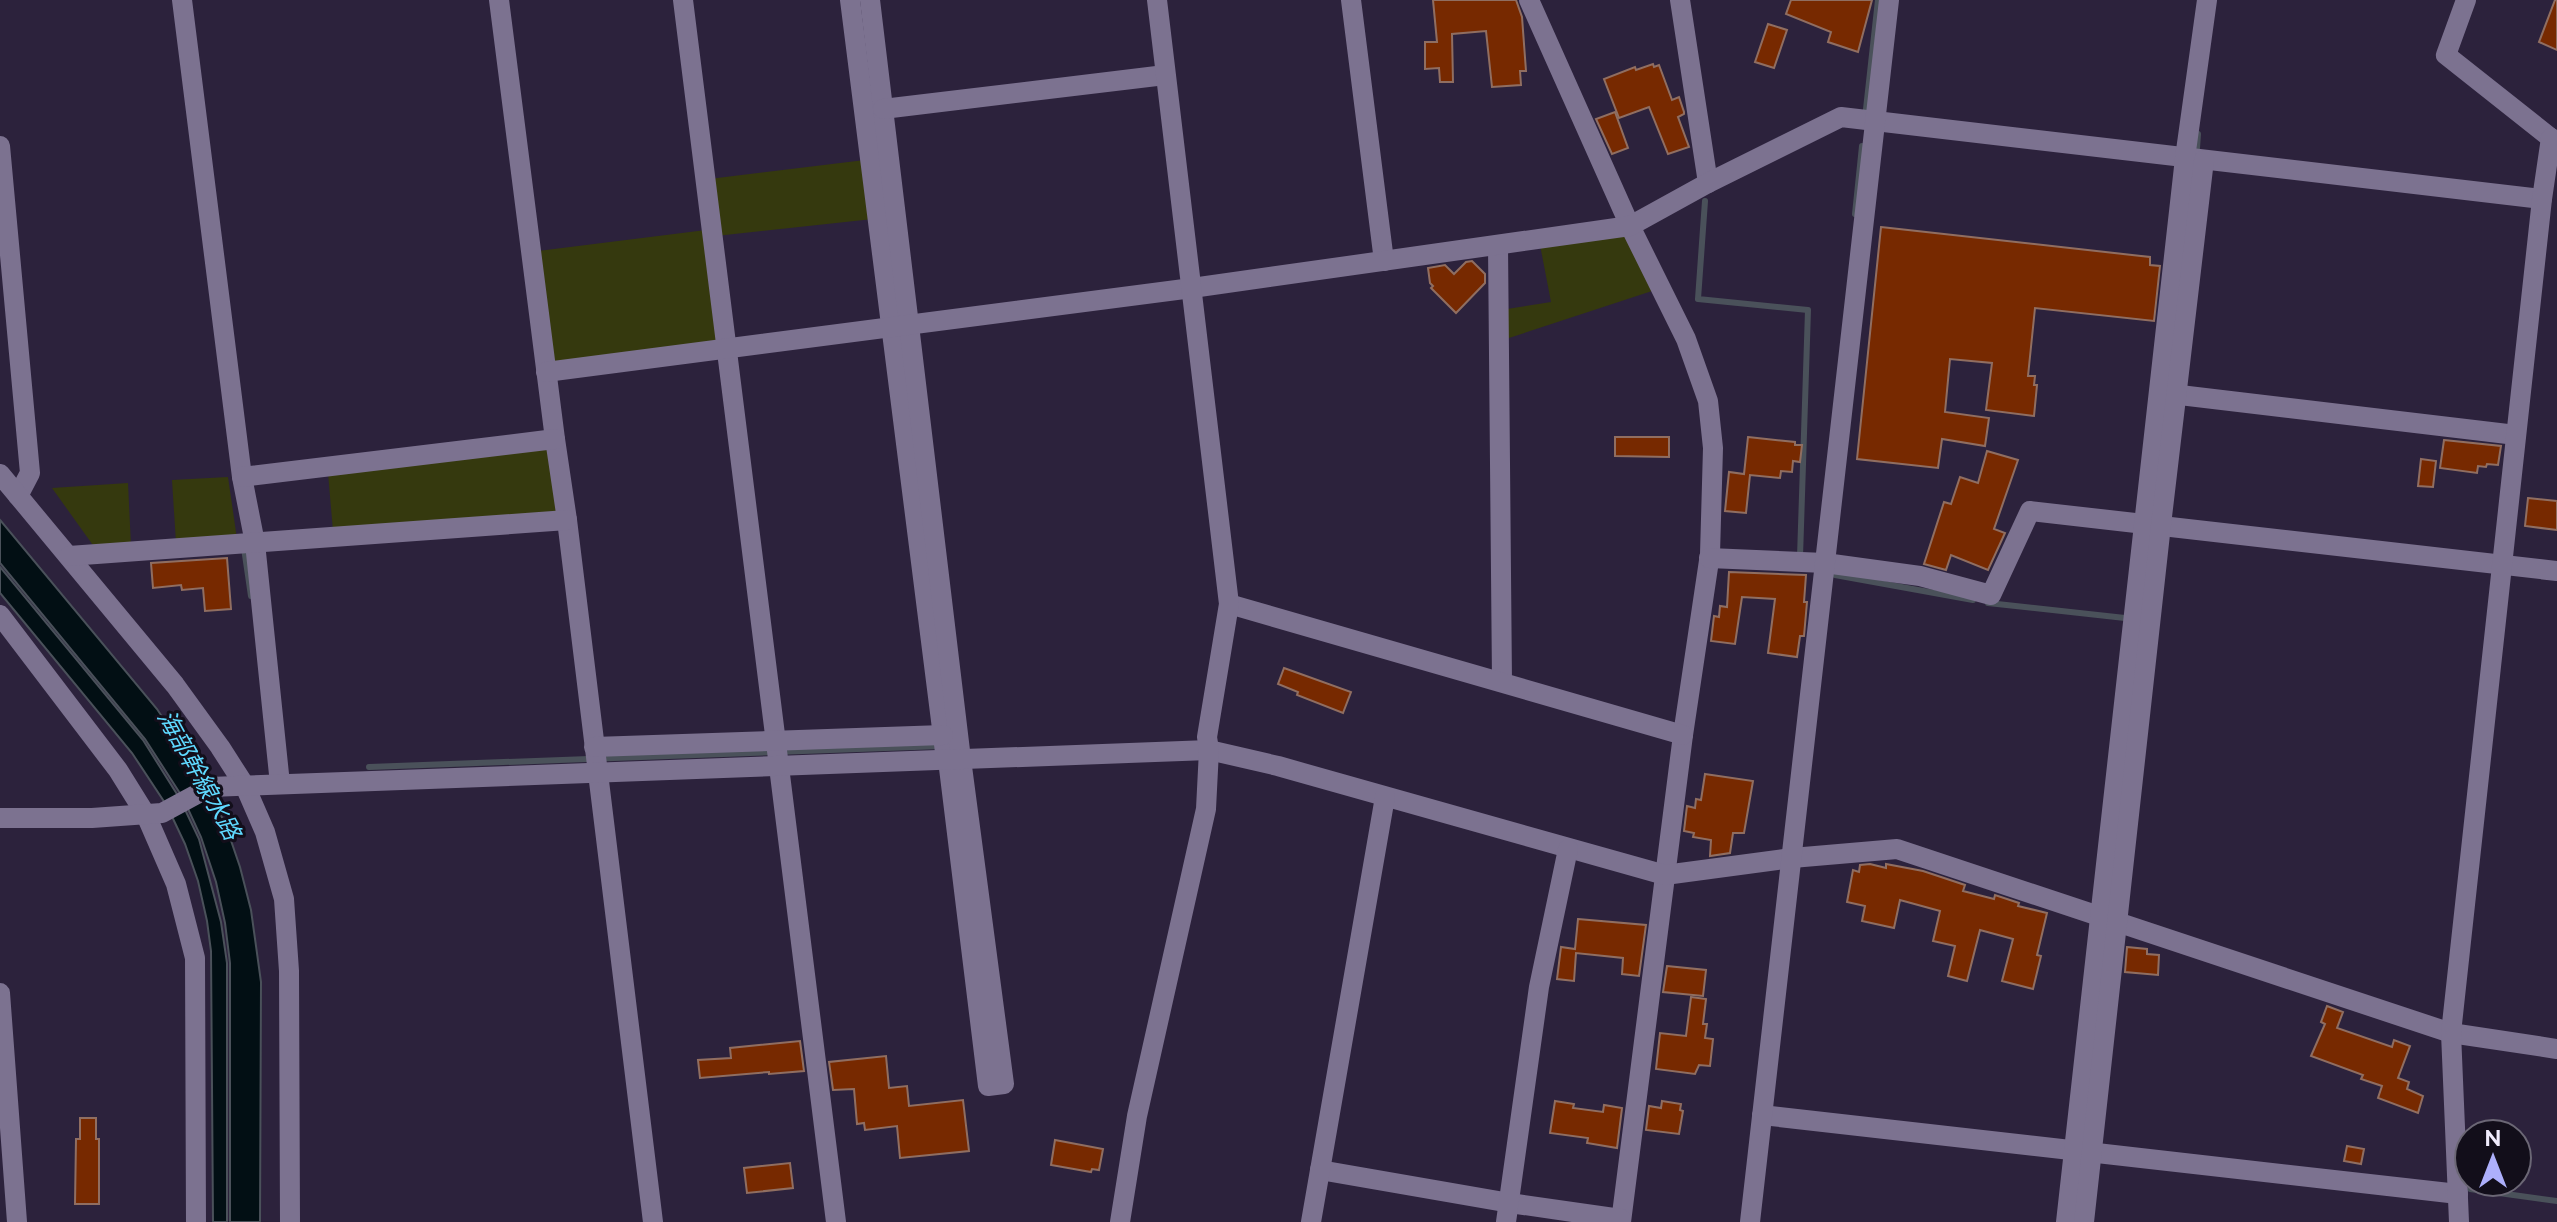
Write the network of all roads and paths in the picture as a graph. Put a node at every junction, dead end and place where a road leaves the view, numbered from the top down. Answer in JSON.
{"nodes":[{"id":1,"x":182,"y":0,"type":"edge"},
{"id":2,"x":499,"y":0,"type":"edge"},
{"id":3,"x":683,"y":0,"type":"edge"},
{"id":4,"x":850,"y":0,"type":"edge"},
{"id":5,"x":870,"y":0,"type":"edge"},
{"id":6,"x":1157,"y":0,"type":"edge"},
{"id":7,"x":1351,"y":0,"type":"edge"},
{"id":8,"x":1529,"y":0,"type":"edge"},
{"id":9,"x":1680,"y":0,"type":"edge"},
{"id":10,"x":1889,"y":0,"type":"edge"},
{"id":11,"x":2207,"y":0,"type":"edge"},
{"id":12,"x":2466,"y":0,"type":"edge"},
{"id":13,"x":1165,"y":75,"type":"junction"},
{"id":14,"x":883,"y":109,"type":"junction"},
{"id":15,"x":1875,"y":122,"type":"junction"},
{"id":16,"x":2554,"y":140,"type":"edge"},
{"id":17,"x":0,"y":146,"type":"edge"},
{"id":18,"x":2195,"y":159,"type":"junction"},
{"id":19,"x":1708,"y":183,"type":"junction"},
{"id":20,"x":2542,"y":199,"type":"junction"},
{"id":21,"x":3,"y":216,"type":"edge"},
{"id":22,"x":1630,"y":226,"type":"junction"},
{"id":23,"x":1498,"y":245,"type":"junction"},
{"id":24,"x":1384,"y":261,"type":"junction"},
{"id":25,"x":1192,"y":288,"type":"junction"},
{"id":26,"x":900,"y":325,"type":"junction"},
{"id":27,"x":726,"y":348,"type":"junction"},
{"id":28,"x":546,"y":372,"type":"junction"},
{"id":29,"x":2168,"y":393,"type":"junction"},
{"id":30,"x":2516,"y":435,"type":"junction"},
{"id":31,"x":555,"y":439,"type":"junction"},
{"id":32,"x":0,"y":474,"type":"edge"},
{"id":33,"x":242,"y":477,"type":"junction"},
{"id":34,"x":18,"y":496,"type":"junction"},
{"id":35,"x":567,"y":520,"type":"junction"},
{"id":36,"x":2152,"y":525,"type":"junction"},
{"id":37,"x":255,"y":543,"type":"junction"},
{"id":38,"x":69,"y":556,"type":"junction"},
{"id":39,"x":1709,"y":558,"type":"junction"},
{"id":40,"x":1825,"y":563,"type":"junction"},
{"id":41,"x":2502,"y":565,"type":"junction"},
{"id":42,"x":2557,"y":571,"type":"edge"},
{"id":43,"x":1229,"y":604,"type":"junction"},
{"id":44,"x":0,"y":615,"type":"edge"},
{"id":45,"x":1502,"y":682,"type":"junction"},
{"id":46,"x":1683,"y":735,"type":"junction"},
{"id":47,"x":1209,"y":750,"type":"junction"},
{"id":48,"x":948,"y":751,"type":"junction"},
{"id":49,"x":778,"y":753,"type":"junction"},
{"id":50,"x":595,"y":759,"type":"junction"},
{"id":51,"x":280,"y":784,"type":"junction"},
{"id":52,"x":245,"y":786,"type":"junction"},
{"id":53,"x":1385,"y":797,"type":"junction"},
{"id":54,"x":154,"y":814,"type":"junction"},
{"id":55,"x":0,"y":818,"type":"edge"},
{"id":56,"x":1568,"y":849,"type":"junction"},
{"id":57,"x":1792,"y":858,"type":"junction"},
{"id":58,"x":1665,"y":875,"type":"junction"},
{"id":59,"x":2108,"y":919,"type":"junction"},
{"id":60,"x":0,"y":993,"type":"edge"},
{"id":61,"x":2451,"y":1033,"type":"junction"},
{"id":62,"x":2557,"y":1049,"type":"edge"},
{"id":63,"x":1762,"y":1115,"type":"junction"},
{"id":64,"x":2455,"y":1118,"type":"edge"},
{"id":65,"x":2082,"y":1151,"type":"junction"},
{"id":66,"x":1320,"y":1170,"type":"junction"},
{"id":67,"x":2453,"y":1193,"type":"edge"},
{"id":68,"x":2458,"y":1198,"type":"edge"},
{"id":69,"x":1508,"y":1212,"type":"edge"},
{"id":70,"x":1621,"y":1221,"type":"edge"},
{"id":71,"x":17,"y":1222,"type":"edge"},
{"id":72,"x":196,"y":1222,"type":"edge"},
{"id":73,"x":290,"y":1222,"type":"edge"},
{"id":74,"x":653,"y":1222,"type":"edge"},
{"id":75,"x":836,"y":1222,"type":"edge"},
{"id":76,"x":1120,"y":1222,"type":"edge"},
{"id":77,"x":1311,"y":1222,"type":"edge"},
{"id":78,"x":1750,"y":1222,"type":"edge"},
{"id":79,"x":2066,"y":1222,"type":"edge"},
{"id":80,"x":2084,"y":1222,"type":"edge"},
{"id":81,"x":2459,"y":1222,"type":"edge"}],
"edges":[{"from":1,"to":33,"type":"street"},
{"from":2,"to":28,"type":"street"},
{"from":3,"to":27,"type":"street"},
{"from":4,"to":26,"type":"street"},
{"from":5,"to":14,"type":"street"},
{"from":6,"to":13,"type":"street"},
{"from":7,"to":24,"type":"street"},
{"from":8,"to":22,"type":"street"},
{"from":9,"to":19,"type":"street"},
{"from":10,"to":15,"type":"street"},
{"from":11,"to":18,"type":"street"},
{"from":12,"to":16,"type":"street"},
{"from":13,"to":14,"type":"street"},
{"from":13,"to":25,"type":"street"},
{"from":14,"to":26,"type":"street"},
{"from":15,"to":18,"type":"street"},
{"from":15,"to":19,"type":"street"},
{"from":15,"to":40,"type":"street"},
{"from":16,"to":20,"type":"street"},
{"from":17,"to":21,"type":"street"},
{"from":18,"to":20,"type":"street"},
{"from":18,"to":29,"type":"street"},
{"from":19,"to":22,"type":"street"},
{"from":20,"to":30,"type":"street"},
{"from":21,"to":34,"type":"street"},
{"from":22,"to":23,"type":"street"},
{"from":22,"to":39,"type":"street"},
{"from":23,"to":24,"type":"street"},
{"from":23,"to":45,"type":"street"},
{"from":24,"to":25,"type":"street"},
{"from":25,"to":26,"type":"street"},
{"from":25,"to":43,"type":"street"},
{"from":26,"to":27,"type":"street"},
{"from":26,"to":48,"type":"street"},
{"from":26,"to":48,"type":"street"},
{"from":27,"to":28,"type":"street"},
{"from":27,"to":49,"type":"street"},
{"from":28,"to":31,"type":"street"},
{"from":29,"to":30,"type":"street"},
{"from":29,"to":36,"type":"street"},
{"from":30,"to":41,"type":"street"},
{"from":31,"to":33,"type":"street"},
{"from":31,"to":35,"type":"street"},
{"from":32,"to":34,"type":"street"},
{"from":33,"to":37,"type":"street"},
{"from":34,"to":38,"type":"street"},
{"from":35,"to":37,"type":"street"},
{"from":35,"to":50,"type":"street"},
{"from":36,"to":40,"type":"street"},
{"from":36,"to":41,"type":"street"},
{"from":36,"to":59,"type":"street"},
{"from":37,"to":38,"type":"street"},
{"from":37,"to":51,"type":"street"},
{"from":38,"to":52,"type":"street"},
{"from":39,"to":40,"type":"street"},
{"from":39,"to":46,"type":"street"},
{"from":40,"to":57,"type":"street"},
{"from":41,"to":42,"type":"street"},
{"from":41,"to":61,"type":"street"},
{"from":43,"to":45,"type":"street"},
{"from":43,"to":47,"type":"street"},
{"from":44,"to":54,"type":"street"},
{"from":45,"to":46,"type":"street"},
{"from":46,"to":58,"type":"street"},
{"from":47,"to":48,"type":"street"},
{"from":47,"to":53,"type":"street"},
{"from":47,"to":76,"type":"street"},
{"from":48,"to":48,"type":"street"},
{"from":48,"to":49,"type":"street"},
{"from":49,"to":50,"type":"street"},
{"from":49,"to":75,"type":"street"},
{"from":50,"to":51,"type":"street"},
{"from":50,"to":74,"type":"street"},
{"from":51,"to":52,"type":"street"},
{"from":52,"to":54,"type":"street"},
{"from":52,"to":73,"type":"street"},
{"from":53,"to":56,"type":"street"},
{"from":53,"to":66,"type":"street"},
{"from":54,"to":55,"type":"street"},
{"from":54,"to":72,"type":"street"},
{"from":56,"to":58,"type":"street"},
{"from":56,"to":69,"type":"street"},
{"from":57,"to":58,"type":"street"},
{"from":57,"to":59,"type":"street"},
{"from":57,"to":63,"type":"street"},
{"from":58,"to":70,"type":"street"},
{"from":59,"to":61,"type":"street"},
{"from":59,"to":65,"type":"street"},
{"from":60,"to":71,"type":"street"},
{"from":61,"to":62,"type":"street"},
{"from":61,"to":64,"type":"street"},
{"from":63,"to":65,"type":"street"},
{"from":63,"to":78,"type":"street"},
{"from":65,"to":67,"type":"street"},
{"from":65,"to":79,"type":"street"},
{"from":65,"to":80,"type":"street"},
{"from":66,"to":69,"type":"street"},
{"from":66,"to":77,"type":"street"},
{"from":68,"to":81,"type":"street"},
{"from":69,"to":70,"type":"street"}]}
